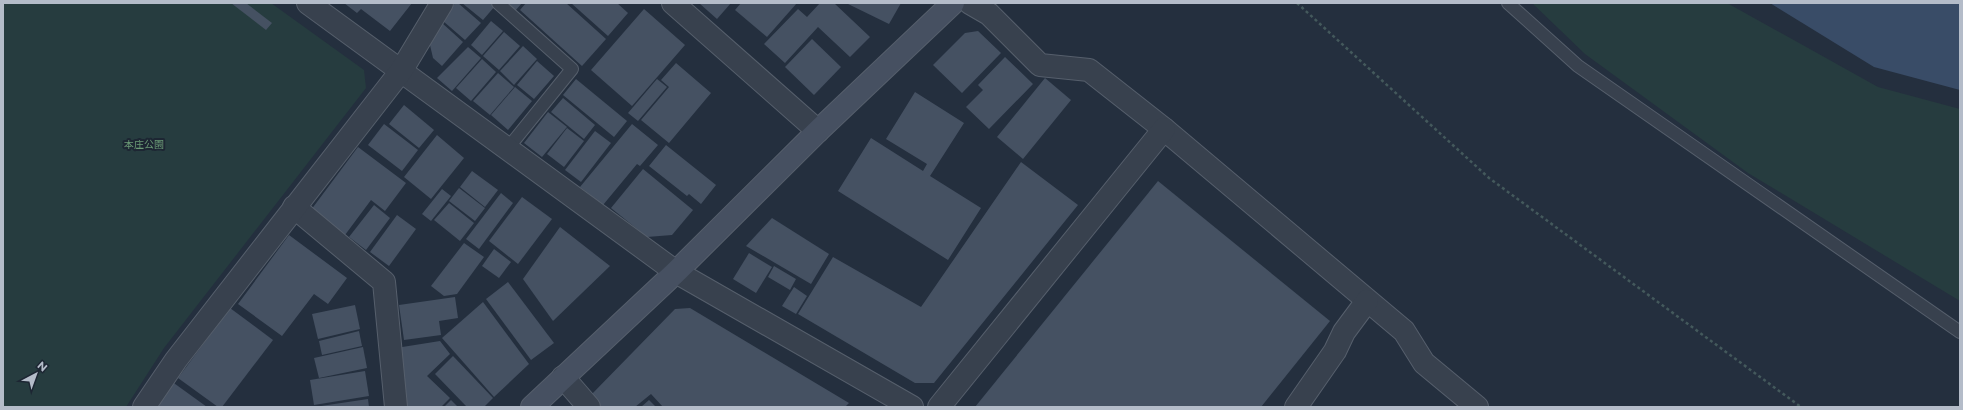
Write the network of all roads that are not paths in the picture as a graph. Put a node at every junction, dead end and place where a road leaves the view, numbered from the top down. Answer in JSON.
{"nodes":[{"id":1,"x":308,"y":3,"type":"edge"},
{"id":2,"x":442,"y":3,"type":"edge"},
{"id":3,"x":498,"y":3,"type":"edge"},
{"id":4,"x":672,"y":3,"type":"edge"},
{"id":5,"x":953,"y":3,"type":"edge"},
{"id":6,"x":970,"y":3,"type":"edge"},
{"id":7,"x":1508,"y":3,"type":"edge"},
{"id":8,"x":401,"y":71,"type":"junction"},
{"id":9,"x":1164,"y":129,"type":"junction"},
{"id":10,"x":818,"y":131,"type":"junction"},
{"id":11,"x":508,"y":148,"type":"junction"},
{"id":12,"x":294,"y":207,"type":"junction"},
{"id":13,"x":676,"y":272,"type":"junction"},
{"id":14,"x":1367,"y":301,"type":"junction"},
{"id":15,"x":1960,"y":332,"type":"edge"},
{"id":16,"x":563,"y":377,"type":"junction"},
{"id":17,"x":144,"y":407,"type":"edge"},
{"id":18,"x":396,"y":407,"type":"edge"},
{"id":19,"x":532,"y":407,"type":"edge"},
{"id":20,"x":590,"y":407,"type":"edge"},
{"id":21,"x":912,"y":407,"type":"edge"},
{"id":22,"x":939,"y":407,"type":"edge"},
{"id":23,"x":1296,"y":407,"type":"edge"},
{"id":24,"x":1477,"y":407,"type":"edge"}],
"edges":[{"from":1,"to":8,"type":"street"},
{"from":2,"to":8,"type":"street"},
{"from":3,"to":11,"type":"lane"},
{"from":4,"to":10,"type":"street"},
{"from":5,"to":10,"type":"street"},
{"from":6,"to":9,"type":"street"},
{"from":7,"to":15,"type":"lane"},
{"from":8,"to":11,"type":"street"},
{"from":8,"to":12,"type":"street"},
{"from":9,"to":14,"type":"street"},
{"from":9,"to":22,"type":"street"},
{"from":10,"to":13,"type":"street"},
{"from":11,"to":13,"type":"street"},
{"from":12,"to":17,"type":"street"},
{"from":12,"to":18,"type":"street"},
{"from":13,"to":16,"type":"street"},
{"from":13,"to":21,"type":"street"},
{"from":14,"to":23,"type":"street"},
{"from":14,"to":24,"type":"street"},
{"from":16,"to":19,"type":"street"},
{"from":16,"to":20,"type":"street"}]}
